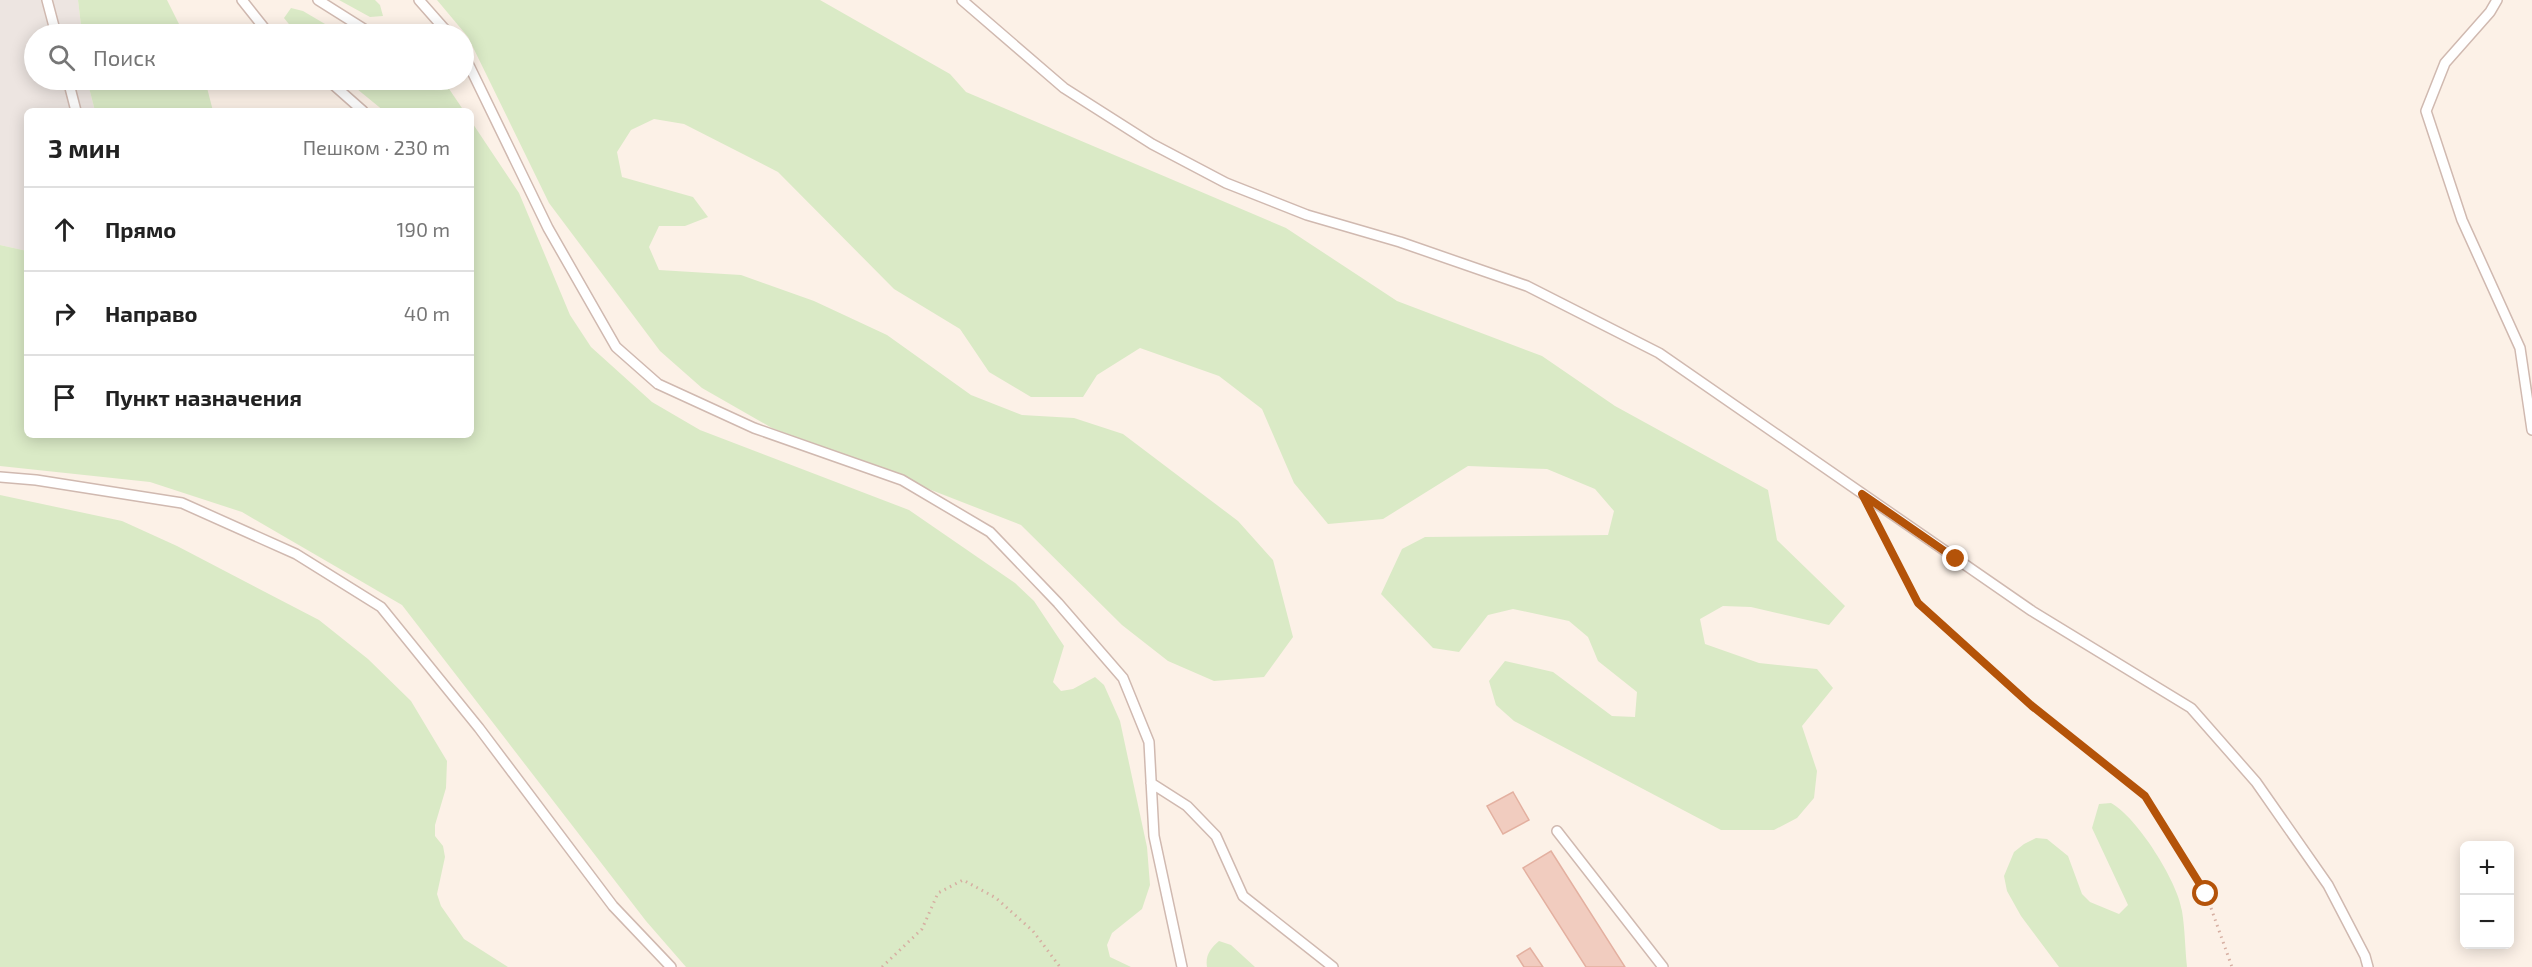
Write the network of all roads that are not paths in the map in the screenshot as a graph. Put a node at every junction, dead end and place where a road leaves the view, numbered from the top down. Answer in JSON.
{"nodes":[{"id":1,"x":47,"y":0,"type":"edge"},
{"id":2,"x":242,"y":0,"type":"edge"},
{"id":3,"x":318,"y":0,"type":"edge"},
{"id":4,"x":418,"y":0,"type":"edge"},
{"id":5,"x":962,"y":0,"type":"edge"},
{"id":6,"x":2497,"y":0,"type":"edge"},
{"id":7,"x":53,"y":24,"type":"edge"},
{"id":8,"x":261,"y":24,"type":"edge"},
{"id":9,"x":356,"y":24,"type":"edge"},
{"id":10,"x":439,"y":24,"type":"edge"},
{"id":11,"x":474,"y":78,"type":"edge"},
{"id":12,"x":71,"y":90,"type":"edge"},
{"id":13,"x":339,"y":90,"type":"edge"},
{"id":14,"x":75,"y":108,"type":"edge"},
{"id":15,"x":360,"y":108,"type":"edge"},
{"id":16,"x":2532,"y":430,"type":"edge"},
{"id":17,"x":0,"y":477,"type":"edge"},
{"id":18,"x":1151,"y":783,"type":"junction"},
{"id":19,"x":1557,"y":831,"type":"dead end"},
{"id":20,"x":671,"y":967,"type":"edge"},
{"id":21,"x":1182,"y":967,"type":"edge"},
{"id":22,"x":1333,"y":967,"type":"edge"},
{"id":23,"x":1663,"y":967,"type":"edge"},
{"id":24,"x":2368,"y":967,"type":"edge"}],
"edges":[{"from":1,"to":7,"type":"lane"},
{"from":2,"to":8,"type":"lane"},
{"from":3,"to":9,"type":"lane"},
{"from":4,"to":10,"type":"lane"},
{"from":5,"to":24,"type":"lane"},
{"from":6,"to":16,"type":"lane"},
{"from":11,"to":18,"type":"lane"},
{"from":12,"to":14,"type":"lane"},
{"from":13,"to":15,"type":"lane"},
{"from":17,"to":20,"type":"lane"},
{"from":18,"to":21,"type":"lane"},
{"from":18,"to":22,"type":"lane"},
{"from":19,"to":23,"type":"lane"}]}
